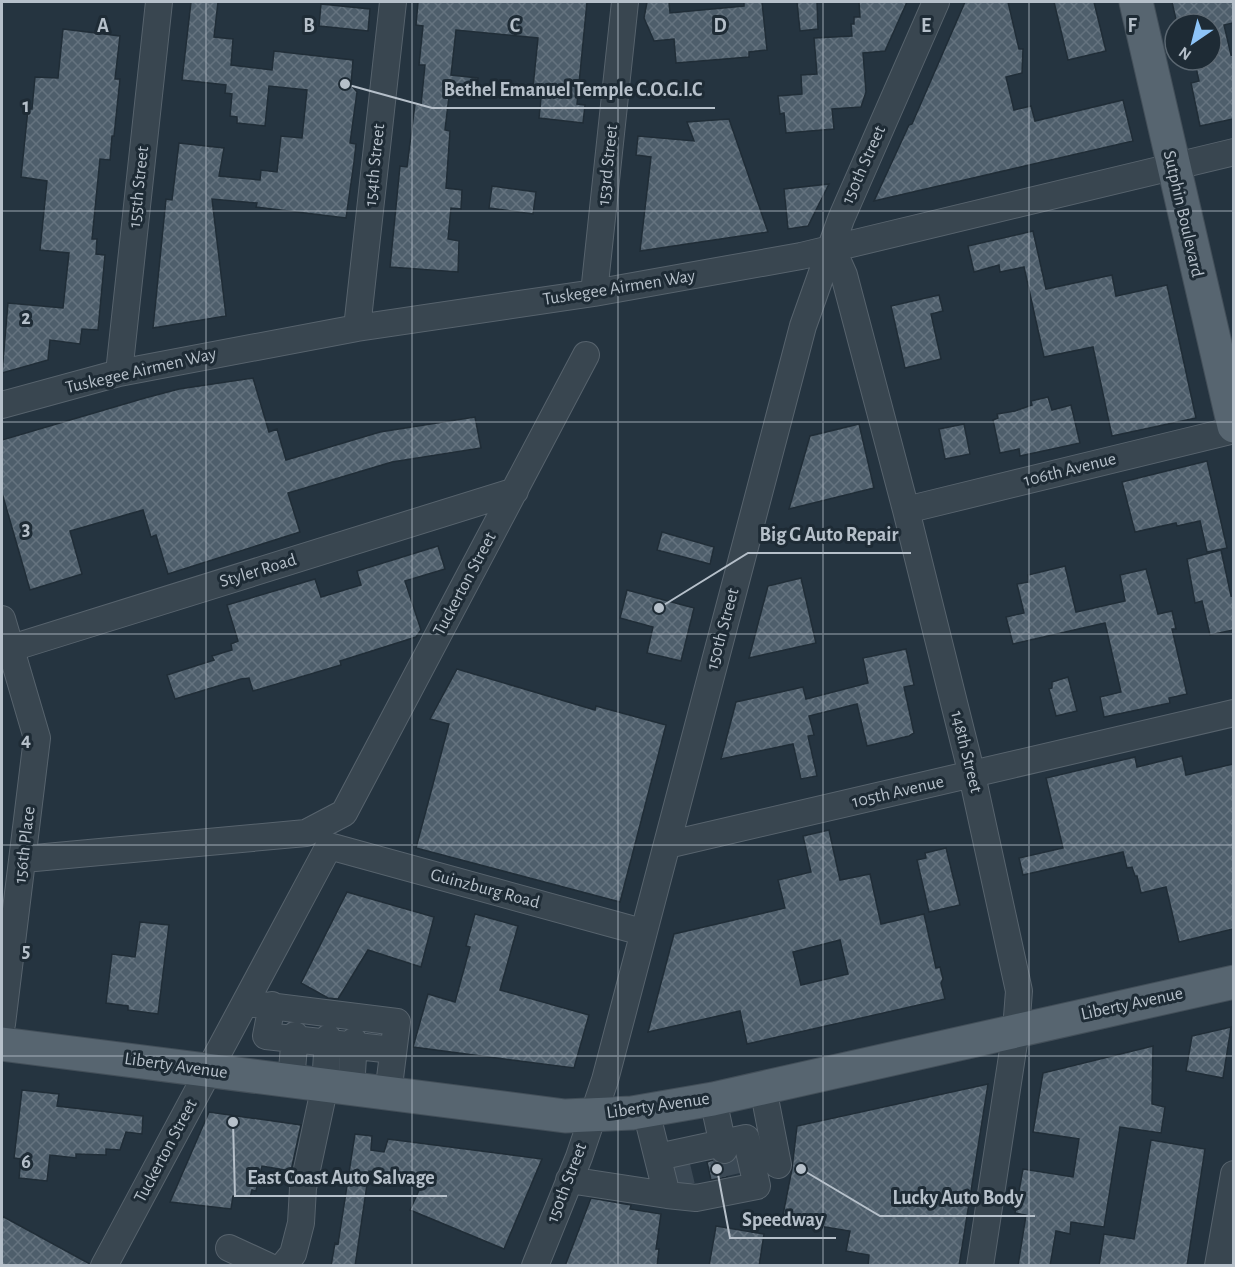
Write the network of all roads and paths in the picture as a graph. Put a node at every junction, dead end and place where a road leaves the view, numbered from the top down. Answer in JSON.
{"nodes":[{"id":1,"x":159,"y":2,"type":"edge"},
{"id":2,"x":393,"y":2,"type":"edge"},
{"id":3,"x":625,"y":2,"type":"edge"},
{"id":4,"x":936,"y":2,"type":"edge"},
{"id":5,"x":1136,"y":2,"type":"edge"},
{"id":6,"x":1233,"y":152,"type":"edge"},
{"id":7,"x":1172,"y":167,"type":"junction"},
{"id":8,"x":832,"y":248,"type":"junction"},
{"id":9,"x":594,"y":293,"type":"junction"},
{"id":10,"x":357,"y":327,"type":"junction"},
{"id":11,"x":586,"y":355,"type":"dead end"},
{"id":12,"x":119,"y":373,"type":"junction"},
{"id":13,"x":2,"y":405,"type":"edge"},
{"id":14,"x":1233,"y":428,"type":"edge"},
{"id":15,"x":514,"y":490,"type":"junction"},
{"id":16,"x":906,"y":510,"type":"junction"},
{"id":17,"x":2,"y":619,"type":"edge"},
{"id":18,"x":6,"y":650,"type":"edge"},
{"id":19,"x":1233,"y":713,"type":"edge"},
{"id":20,"x":972,"y":775,"type":"junction"},
{"id":21,"x":667,"y":845,"type":"junction"},
{"id":22,"x":329,"y":846,"type":"joint"},
{"id":23,"x":24,"y":859,"type":"junction"},
{"id":24,"x":642,"y":932,"type":"junction"},
{"id":25,"x":1233,"y":982,"type":"edge"},
{"id":26,"x":246,"y":1003,"type":"junction"},
{"id":27,"x":2,"y":1024,"type":"edge"},
{"id":28,"x":296,"y":1025,"type":"junction"},
{"id":29,"x":328,"y":1029,"type":"junction"},
{"id":30,"x":1016,"y":1030,"type":"junction"},
{"id":31,"x":354,"y":1032,"type":"junction"},
{"id":32,"x":2,"y":1044,"type":"edge"},
{"id":33,"x":210,"y":1071,"type":"junction"},
{"id":34,"x":291,"y":1081,"type":"junction"},
{"id":35,"x":338,"y":1087,"type":"junction"},
{"id":36,"x":763,"y":1088,"type":"junction"},
{"id":37,"x":388,"y":1094,"type":"junction"},
{"id":38,"x":713,"y":1099,"type":"junction"},
{"id":39,"x":646,"y":1111,"type":"junction"},
{"id":40,"x":593,"y":1114,"type":"junction"},
{"id":41,"x":733,"y":1145,"type":"junction"},
{"id":42,"x":678,"y":1156,"type":"junction"},
{"id":43,"x":1233,"y":1174,"type":"edge"},
{"id":44,"x":569,"y":1180,"type":"junction"},
{"id":45,"x":685,"y":1192,"type":"junction"},
{"id":46,"x":229,"y":1248,"type":"dead end"},
{"id":47,"x":104,"y":1266,"type":"edge"},
{"id":48,"x":268,"y":1266,"type":"edge"},
{"id":49,"x":283,"y":1266,"type":"edge"},
{"id":50,"x":535,"y":1266,"type":"edge"},
{"id":51,"x":980,"y":1266,"type":"edge"},
{"id":52,"x":1218,"y":1266,"type":"edge"}],
"edges":[{"from":1,"to":12,"type":"street","name":"155th Street"},
{"from":2,"to":10,"type":"street","name":"154th Street"},
{"from":3,"to":9,"type":"street","name":"153rd Street"},
{"from":4,"to":8,"type":"street","name":"150th Street"},
{"from":5,"to":7,"type":"main road","name":"Sutphin Boulevard"},
{"from":6,"to":7,"type":"street","name":"Tuskegee Airmen Way"},
{"from":7,"to":8,"type":"street","name":"Tuskegee Airmen Way"},
{"from":7,"to":14,"type":"main road","name":"Sutphin Boulevard"},
{"from":8,"to":9,"type":"street","name":"Tuskegee Airmen Way"},
{"from":8,"to":16,"type":"street","name":"148th Street"},
{"from":8,"to":21,"type":"street","name":"150th Street"},
{"from":9,"to":10,"type":"street","name":"Tuskegee Airmen Way"},
{"from":10,"to":12,"type":"street","name":"Tuskegee Airmen Way"},
{"from":11,"to":15,"type":"street","name":"Tuckerton Street"},
{"from":12,"to":13,"type":"street","name":"Tuskegee Airmen Way"},
{"from":14,"to":16,"type":"street","name":"106th Avenue"},
{"from":15,"to":18,"type":"street","name":"Styler Road"},
{"from":15,"to":23,"type":"street","name":"Tuckerton Street"},
{"from":16,"to":20,"type":"street","name":"148th Street"},
{"from":17,"to":18,"type":"street"},
{"from":18,"to":23,"type":"street","name":"156th Place"},
{"from":19,"to":20,"type":"street","name":"105th Avenue"},
{"from":20,"to":21,"type":"street","name":"105th Avenue"},
{"from":20,"to":30,"type":"street","name":"148th Street"},
{"from":21,"to":24,"type":"street","name":"150th Street"},
{"from":22,"to":24,"type":"street","name":"Guinzburg Road"},
{"from":22,"to":26,"type":"street","name":"Tuckerton Street"},
{"from":23,"to":27,"type":"street","name":"156th Place"},
{"from":24,"to":40,"type":"street","name":"150th Street"},
{"from":25,"to":30,"type":"main road","name":"Liberty Avenue"},
{"from":26,"to":28,"type":"street"},
{"from":26,"to":33,"type":"street","name":"Tuckerton Street"},
{"from":28,"to":29,"type":"street"},
{"from":28,"to":34,"type":"street"},
{"from":29,"to":31,"type":"street"},
{"from":29,"to":35,"type":"street"},
{"from":30,"to":36,"type":"main road","name":"Liberty Avenue"},
{"from":30,"to":51,"type":"street","name":"148th Street"},
{"from":31,"to":35,"type":"street"},
{"from":31,"to":37,"type":"street"},
{"from":32,"to":33,"type":"main road","name":"Liberty Avenue"},
{"from":33,"to":34,"type":"main road","name":"Liberty Avenue"},
{"from":33,"to":47,"type":"street","name":"Tuckerton Street"},
{"from":34,"to":35,"type":"main road","name":"Liberty Avenue"},
{"from":35,"to":37,"type":"main road","name":"Liberty Avenue"},
{"from":35,"to":49,"type":"street"},
{"from":36,"to":38,"type":"main road","name":"Liberty Avenue"},
{"from":36,"to":41,"type":"street"},
{"from":37,"to":40,"type":"main road","name":"Liberty Avenue"},
{"from":38,"to":39,"type":"main road","name":"Liberty Avenue"},
{"from":38,"to":41,"type":"street"},
{"from":39,"to":40,"type":"main road","name":"Liberty Avenue"},
{"from":39,"to":42,"type":"street"},
{"from":40,"to":44,"type":"street","name":"150th Street"},
{"from":41,"to":42,"type":"street"},
{"from":41,"to":45,"type":"street"},
{"from":42,"to":45,"type":"street"},
{"from":43,"to":52,"type":"street"},
{"from":44,"to":45,"type":"street"},
{"from":44,"to":50,"type":"street","name":"150th Street"},
{"from":46,"to":48,"type":"street"}]}
